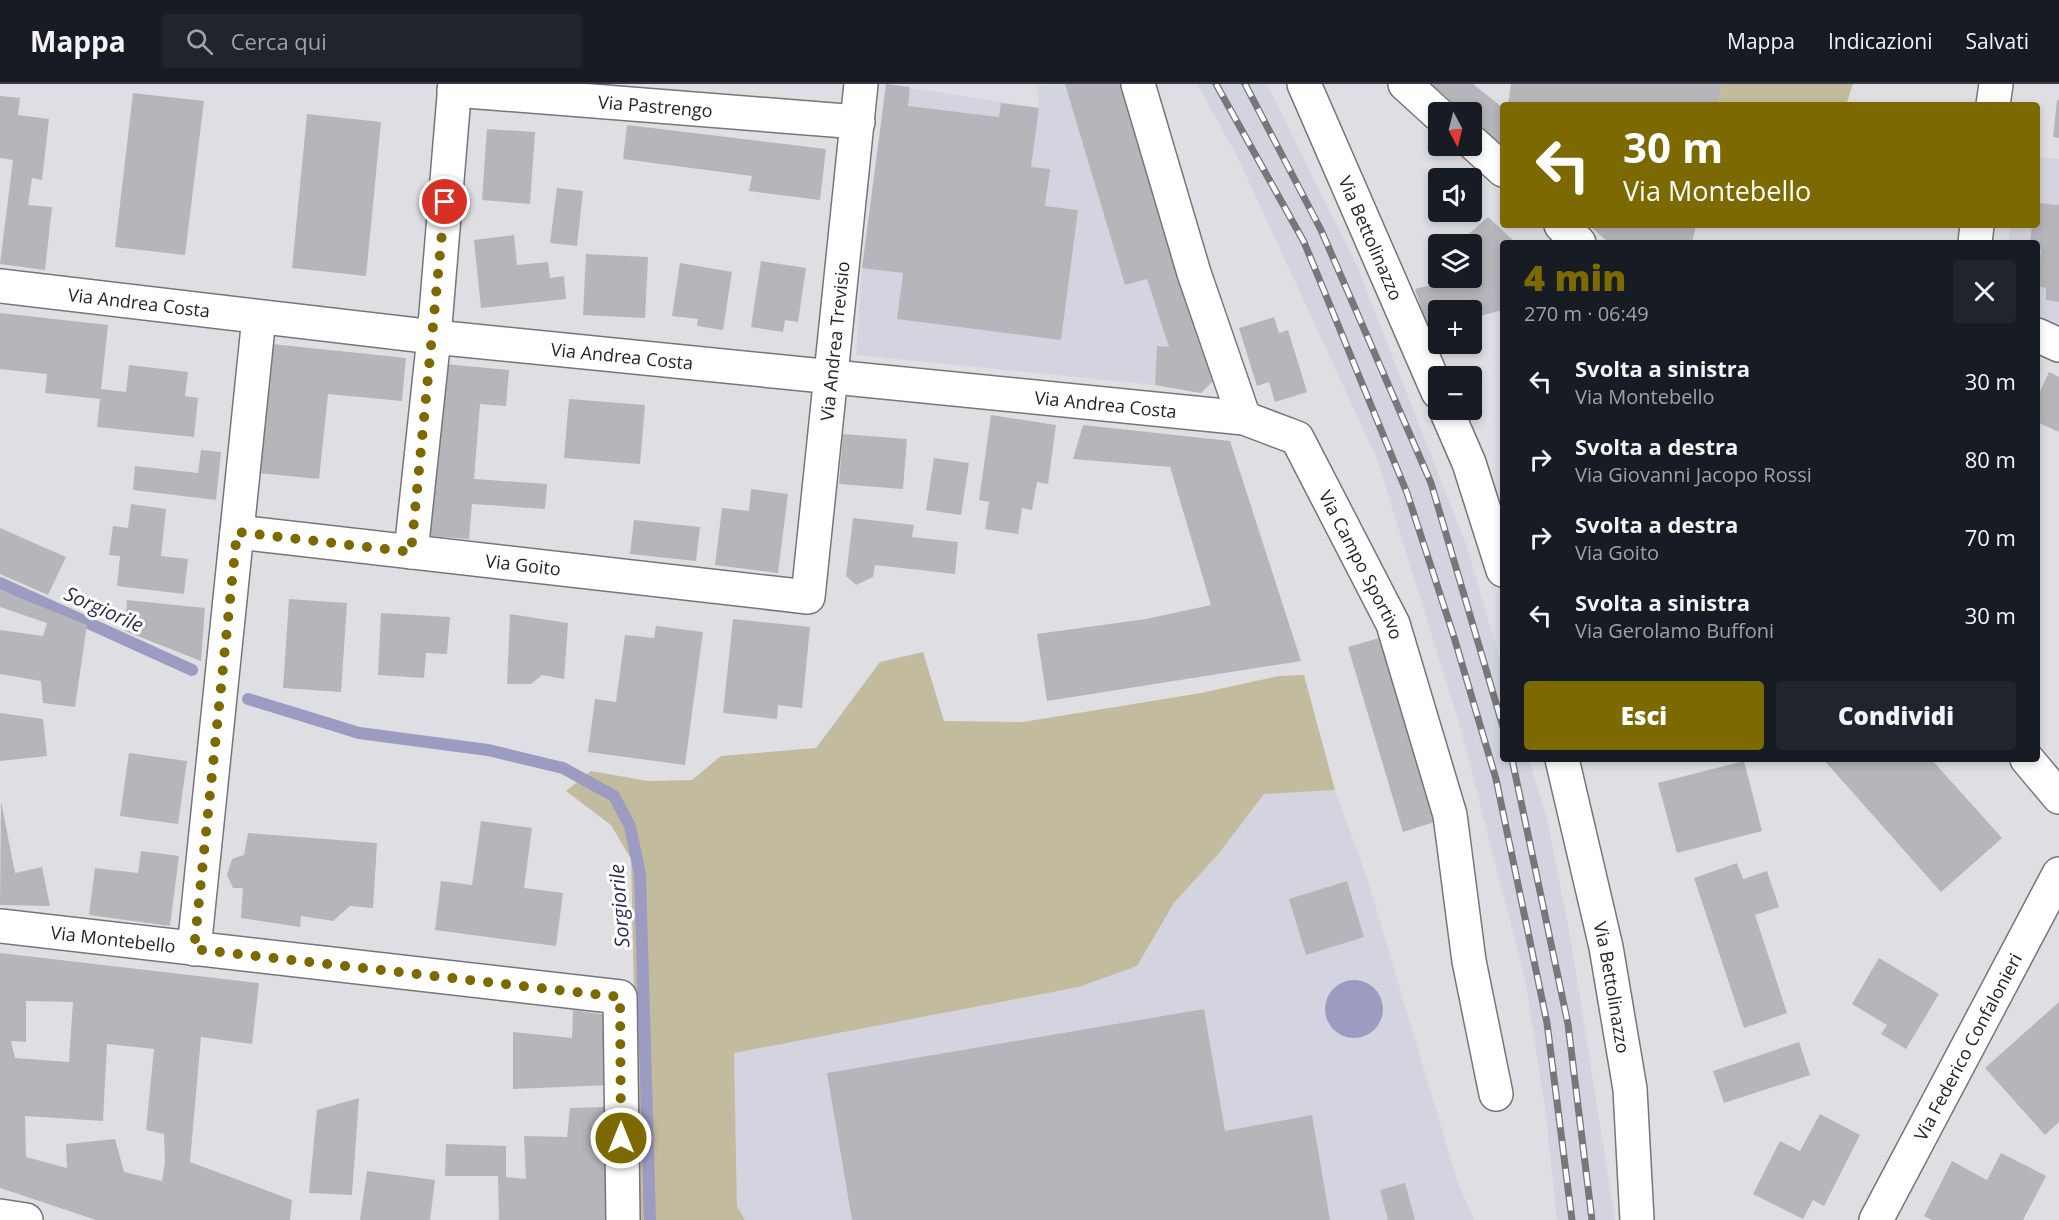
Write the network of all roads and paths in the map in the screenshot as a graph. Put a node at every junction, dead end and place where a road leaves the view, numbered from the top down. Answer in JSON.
{"nodes":[{"id":1,"x":861,"y":84,"type":"edge"},
{"id":2,"x":1138,"y":84,"type":"edge"},
{"id":3,"x":1304,"y":84,"type":"edge"},
{"id":4,"x":1405,"y":84,"type":"edge"},
{"id":5,"x":1996,"y":84,"type":"edge"},
{"id":6,"x":454,"y":87,"type":"edge"},
{"id":7,"x":1993,"y":102,"type":"edge"},
{"id":8,"x":1428,"y":105,"type":"edge"},
{"id":9,"x":858,"y":122,"type":"junction"},
{"id":10,"x":1482,"y":151,"type":"edge"},
{"id":11,"x":1500,"y":167,"type":"edge"},
{"id":12,"x":1564,"y":228,"type":"edge"},
{"id":13,"x":1576,"y":240,"type":"edge"},
{"id":14,"x":0,"y":286,"type":"edge"},
{"id":15,"x":259,"y":317,"type":"junction"},
{"id":16,"x":2040,"y":336,"type":"edge"},
{"id":17,"x":434,"y":337,"type":"junction"},
{"id":18,"x":2059,"y":345,"type":"edge"},
{"id":19,"x":1428,"y":369,"type":"edge"},
{"id":20,"x":833,"y":375,"type":"junction"},
{"id":21,"x":1244,"y":418,"type":"junction"},
{"id":22,"x":1450,"y":420,"type":"edge"},
{"id":23,"x":237,"y":532,"type":"junction"},
{"id":24,"x":411,"y":552,"type":"junction"},
{"id":25,"x":1500,"y":561,"type":"edge"},
{"id":26,"x":808,"y":597,"type":"joint"},
{"id":27,"x":1563,"y":762,"type":"edge"},
{"id":28,"x":2030,"y":762,"type":"edge"},
{"id":29,"x":2059,"y":797,"type":"edge"},
{"id":30,"x":2059,"y":874,"type":"edge"},
{"id":31,"x":0,"y":926,"type":"edge"},
{"id":32,"x":194,"y":949,"type":"junction"},
{"id":33,"x":1496,"y":1094,"type":"dead end"},
{"id":34,"x":0,"y":1216,"type":"edge"},
{"id":35,"x":26,"y":1220,"type":"edge"},
{"id":36,"x":623,"y":1220,"type":"edge"},
{"id":37,"x":1637,"y":1220,"type":"edge"},
{"id":38,"x":1876,"y":1220,"type":"edge"}],
"edges":[{"from":1,"to":9,"type":"street","name":"Via Andrea Trevisio"},
{"from":2,"to":21,"type":"street"},
{"from":3,"to":19,"type":"street","name":"Via Bettolinazzo"},
{"from":4,"to":8,"type":"street"},
{"from":5,"to":7,"type":"street"},
{"from":6,"to":9,"type":"street","name":"Via Pastrengo"},
{"from":6,"to":17,"type":"street"},
{"from":9,"to":20,"type":"street","name":"Via Andrea Trevisio"},
{"from":10,"to":11,"type":"street"},
{"from":12,"to":13,"type":"street"},
{"from":14,"to":15,"type":"street","name":"Via Andrea Costa"},
{"from":15,"to":17,"type":"street","name":"Via Andrea Costa"},
{"from":15,"to":23,"type":"street"},
{"from":16,"to":18,"type":"street"},
{"from":17,"to":20,"type":"street","name":"Via Andrea Costa"},
{"from":17,"to":24,"type":"street"},
{"from":20,"to":21,"type":"street","name":"Via Andrea Costa"},
{"from":20,"to":26,"type":"street","name":"Via Andrea Trevisio"},
{"from":21,"to":33,"type":"street","name":"Via Campo Sportivo"},
{"from":22,"to":25,"type":"street"},
{"from":23,"to":24,"type":"street","name":"Via Goito"},
{"from":23,"to":32,"type":"street"},
{"from":24,"to":26,"type":"street","name":"Via Goito"},
{"from":27,"to":37,"type":"street","name":"Via Bettolinazzo"},
{"from":28,"to":29,"type":"street"},
{"from":30,"to":38,"type":"street","name":"Via Federico Confalonieri"},
{"from":31,"to":32,"type":"street","name":"Via Montebello"},
{"from":32,"to":36,"type":"street","name":"Via Montebello"},
{"from":34,"to":35,"type":"street"}]}
